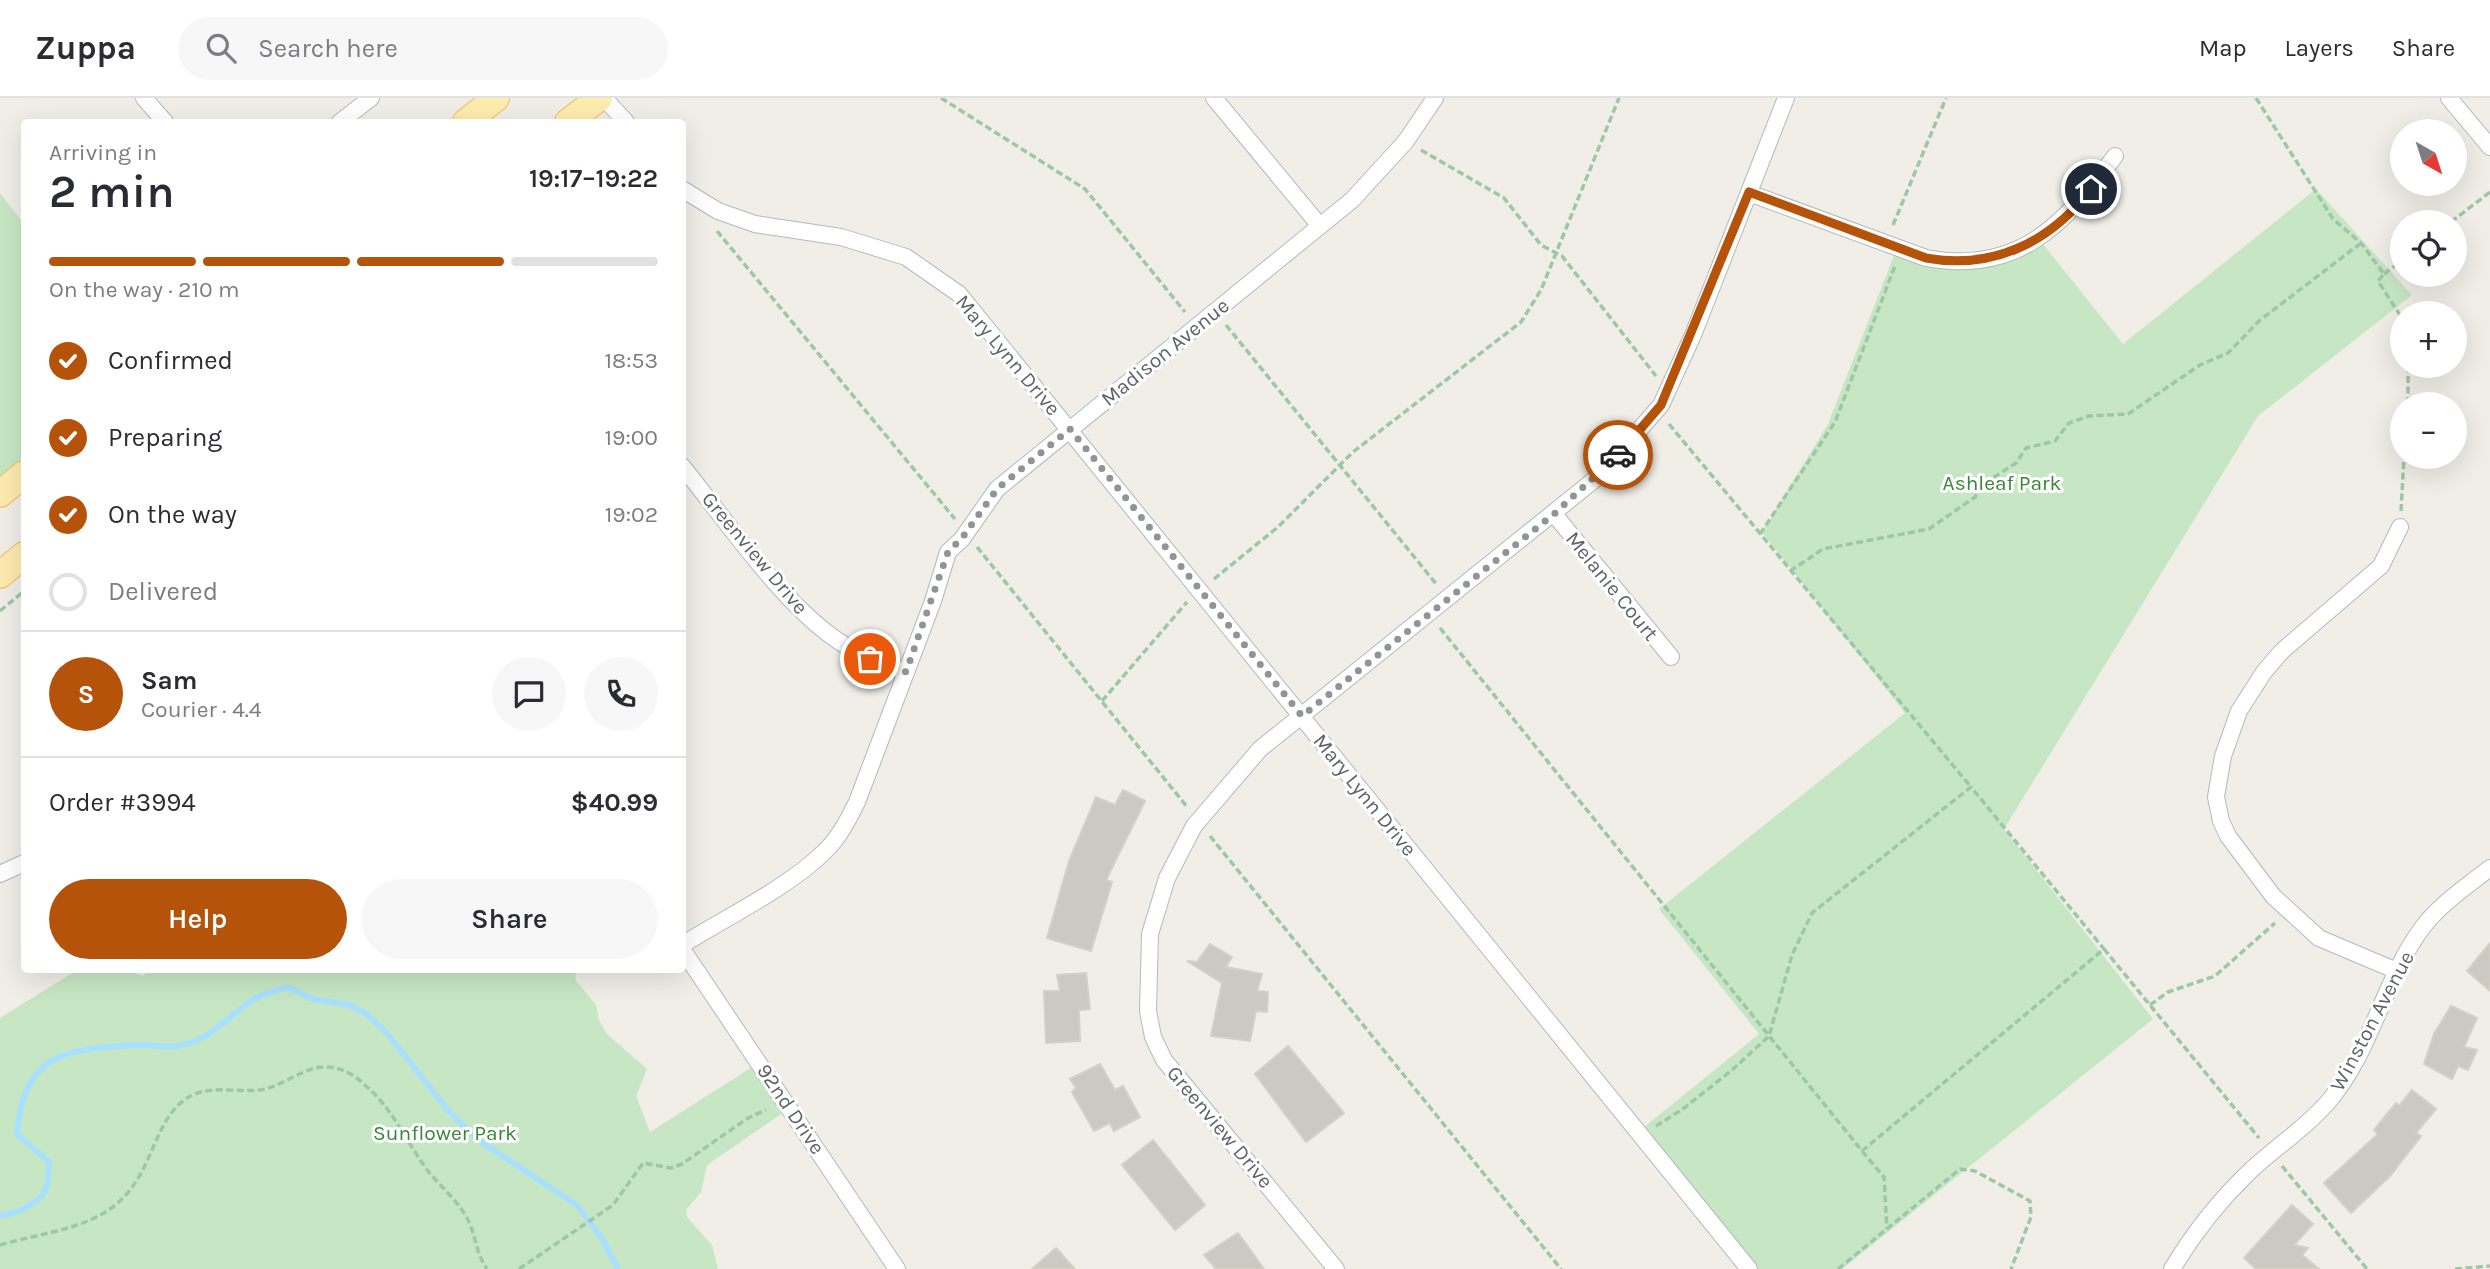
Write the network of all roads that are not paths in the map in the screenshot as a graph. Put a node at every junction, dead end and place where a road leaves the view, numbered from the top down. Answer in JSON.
{"nodes":[{"id":1,"x":144,"y":98,"type":"edge"},
{"id":2,"x":371,"y":98,"type":"edge"},
{"id":3,"x":496,"y":98,"type":"edge"},
{"id":4,"x":599,"y":98,"type":"edge"},
{"id":5,"x":604,"y":98,"type":"edge"},
{"id":6,"x":1214,"y":98,"type":"edge"},
{"id":7,"x":1435,"y":98,"type":"edge"},
{"id":8,"x":1786,"y":98,"type":"edge"},
{"id":9,"x":2449,"y":98,"type":"edge"},
{"id":10,"x":162,"y":119,"type":"edge"},
{"id":11,"x":344,"y":119,"type":"edge"},
{"id":12,"x":470,"y":119,"type":"edge"},
{"id":13,"x":572,"y":119,"type":"edge"},
{"id":14,"x":622,"y":119,"type":"edge"},
{"id":15,"x":2490,"y":147,"type":"edge"},
{"id":16,"x":2115,"y":156,"type":"dead end"},
{"id":17,"x":686,"y":191,"type":"edge"},
{"id":18,"x":1749,"y":192,"type":"junction"},
{"id":19,"x":1320,"y":226,"type":"junction"},
{"id":20,"x":1070,"y":429,"type":"junction"},
{"id":21,"x":686,"y":471,"type":"edge"},
{"id":22,"x":21,"y":476,"type":"edge"},
{"id":23,"x":0,"y":494,"type":"edge"},
{"id":24,"x":1554,"y":514,"type":"junction"},
{"id":25,"x":2400,"y":527,"type":"road end"},
{"id":26,"x":21,"y":558,"type":"edge"},
{"id":27,"x":0,"y":575,"type":"edge"},
{"id":28,"x":1671,"y":657,"type":"dead end"},
{"id":29,"x":906,"y":672,"type":"junction"},
{"id":30,"x":1302,"y":716,"type":"junction"},
{"id":31,"x":21,"y":864,"type":"edge"},
{"id":32,"x":2490,"y":868,"type":"edge"},
{"id":33,"x":0,"y":874,"type":"edge"},
{"id":34,"x":686,"y":944,"type":"edge"},
{"id":35,"x":686,"y":953,"type":"edge"},
{"id":36,"x":2397,"y":971,"type":"junction"},
{"id":37,"x":897,"y":1269,"type":"edge"},
{"id":38,"x":1336,"y":1269,"type":"edge"},
{"id":39,"x":1749,"y":1269,"type":"edge"},
{"id":40,"x":2172,"y":1269,"type":"edge"}],
"edges":[{"from":1,"to":10,"type":"street"},
{"from":2,"to":11,"type":"street"},
{"from":3,"to":12,"type":"main road"},
{"from":4,"to":13,"type":"main road"},
{"from":5,"to":14,"type":"street"},
{"from":6,"to":19,"type":"street"},
{"from":7,"to":19,"type":"street","name":"Madison Avenue"},
{"from":8,"to":18,"type":"street","name":"Greenview Drive"},
{"from":9,"to":15,"type":"street"},
{"from":16,"to":18,"type":"street"},
{"from":17,"to":20,"type":"street","name":"Mary Lynn Drive"},
{"from":18,"to":24,"type":"street","name":"Greenview Drive"},
{"from":19,"to":20,"type":"street","name":"Madison Avenue"},
{"from":20,"to":29,"type":"street","name":"Madison Avenue"},
{"from":20,"to":30,"type":"street","name":"Mary Lynn Drive"},
{"from":21,"to":29,"type":"street","name":"Greenview Drive"},
{"from":22,"to":23,"type":"main road"},
{"from":24,"to":28,"type":"street","name":"Melanie Court"},
{"from":24,"to":30,"type":"street","name":"Greenview Drive"},
{"from":25,"to":36,"type":"street"},
{"from":26,"to":27,"type":"main road"},
{"from":29,"to":34,"type":"street","name":"Madison Avenue"},
{"from":30,"to":38,"type":"street","name":"Greenview Drive"},
{"from":30,"to":39,"type":"street","name":"Mary Lynn Drive"},
{"from":31,"to":33,"type":"street"},
{"from":32,"to":36,"type":"street","name":"Winston Avenue"},
{"from":35,"to":37,"type":"street","name":"92nd Drive"},
{"from":36,"to":40,"type":"street","name":"Winston Avenue"}]}
